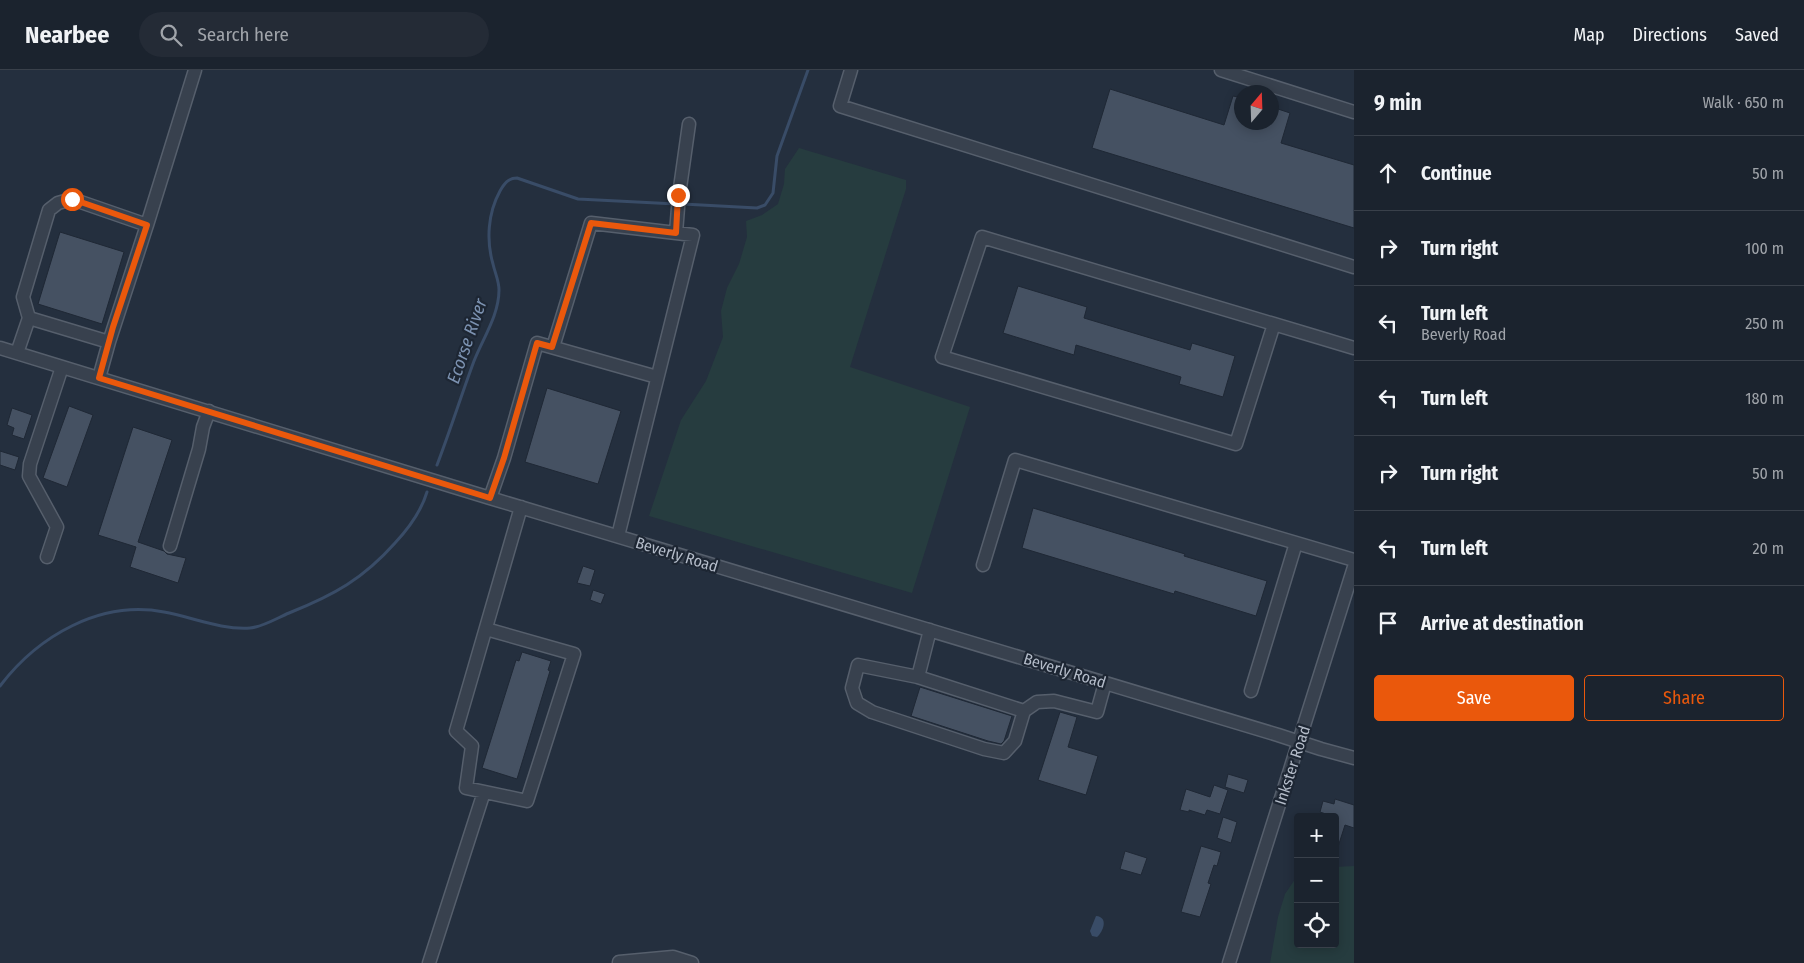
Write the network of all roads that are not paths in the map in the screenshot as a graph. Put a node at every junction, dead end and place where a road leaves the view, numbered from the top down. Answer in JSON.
{"nodes":[{"id":1,"x":195,"y":70,"type":"edge"},
{"id":2,"x":851,"y":70,"type":"edge"},
{"id":3,"x":1221,"y":70,"type":"edge"},
{"id":4,"x":1354,"y":112,"type":"edge"},
{"id":5,"x":689,"y":124,"type":"dead end"},
{"id":6,"x":147,"y":225,"type":"junction"},
{"id":7,"x":676,"y":233,"type":"junction"},
{"id":8,"x":1354,"y":267,"type":"edge"},
{"id":9,"x":29,"y":318,"type":"junction"},
{"id":10,"x":1274,"y":324,"type":"junction"},
{"id":11,"x":109,"y":342,"type":"junction"},
{"id":12,"x":552,"y":347,"type":"junction"},
{"id":13,"x":0,"y":348,"type":"edge"},
{"id":14,"x":1354,"y":348,"type":"edge"},
{"id":15,"x":17,"y":353,"type":"junction"},
{"id":16,"x":62,"y":367,"type":"junction"},
{"id":17,"x":657,"y":377,"type":"junction"},
{"id":18,"x":99,"y":378,"type":"junction"},
{"id":19,"x":208,"y":411,"type":"junction"},
{"id":20,"x":490,"y":498,"type":"junction"},
{"id":21,"x":521,"y":507,"type":"junction"},
{"id":22,"x":618,"y":536,"type":"junction"},
{"id":23,"x":1296,"y":543,"type":"junction"},
{"id":24,"x":170,"y":546,"type":"dead end"},
{"id":25,"x":47,"y":557,"type":"dead end"},
{"id":26,"x":1354,"y":560,"type":"edge"},
{"id":27,"x":982,"y":565,"type":"dead end"},
{"id":28,"x":1354,"y":567,"type":"edge"},
{"id":29,"x":486,"y":629,"type":"junction"},
{"id":30,"x":930,"y":630,"type":"junction"},
{"id":31,"x":918,"y":677,"type":"junction"},
{"id":32,"x":1105,"y":683,"type":"junction"},
{"id":33,"x":1250,"y":691,"type":"dead end"},
{"id":34,"x":1024,"y":711,"type":"junction"},
{"id":35,"x":1299,"y":742,"type":"junction"},
{"id":36,"x":1354,"y":758,"type":"edge"},
{"id":37,"x":484,"y":792,"type":"junction"},
{"id":38,"x":619,"y":962,"type":"edge"},
{"id":39,"x":429,"y":963,"type":"edge"},
{"id":40,"x":692,"y":963,"type":"edge"},
{"id":41,"x":1229,"y":963,"type":"edge"}],
"edges":[{"from":1,"to":6,"type":"street"},
{"from":2,"to":8,"type":"street"},
{"from":3,"to":4,"type":"street"},
{"from":5,"to":7,"type":"street"},
{"from":6,"to":9,"type":"street"},
{"from":6,"to":11,"type":"street"},
{"from":7,"to":12,"type":"street"},
{"from":7,"to":17,"type":"street"},
{"from":9,"to":11,"type":"street"},
{"from":9,"to":15,"type":"street"},
{"from":10,"to":10,"type":"street"},
{"from":10,"to":14,"type":"street"},
{"from":11,"to":18,"type":"street"},
{"from":12,"to":17,"type":"street"},
{"from":12,"to":20,"type":"street"},
{"from":13,"to":15,"type":"street","name":"Beverly Road"},
{"from":15,"to":16,"type":"street","name":"Beverly Road"},
{"from":16,"to":18,"type":"street","name":"Beverly Road"},
{"from":16,"to":25,"type":"street"},
{"from":17,"to":22,"type":"street"},
{"from":18,"to":19,"type":"street","name":"Beverly Road"},
{"from":19,"to":20,"type":"street","name":"Beverly Road"},
{"from":19,"to":24,"type":"street"},
{"from":20,"to":21,"type":"street","name":"Beverly Road"},
{"from":21,"to":22,"type":"street","name":"Beverly Road"},
{"from":21,"to":29,"type":"street"},
{"from":22,"to":30,"type":"street","name":"Beverly Road"},
{"from":23,"to":26,"type":"street"},
{"from":23,"to":27,"type":"street"},
{"from":23,"to":33,"type":"street"},
{"from":28,"to":35,"type":"street","name":"Inkster Road"},
{"from":29,"to":37,"type":"street"},
{"from":29,"to":37,"type":"street"},
{"from":30,"to":31,"type":"street"},
{"from":30,"to":32,"type":"street","name":"Beverly Road"},
{"from":31,"to":34,"type":"street"},
{"from":31,"to":34,"type":"street"},
{"from":32,"to":34,"type":"street"},
{"from":32,"to":35,"type":"street","name":"Beverly Road"},
{"from":35,"to":36,"type":"street","name":"Beverly Road"},
{"from":35,"to":41,"type":"street","name":"Inkster Road"},
{"from":37,"to":39,"type":"street"},
{"from":38,"to":40,"type":"street"}]}
